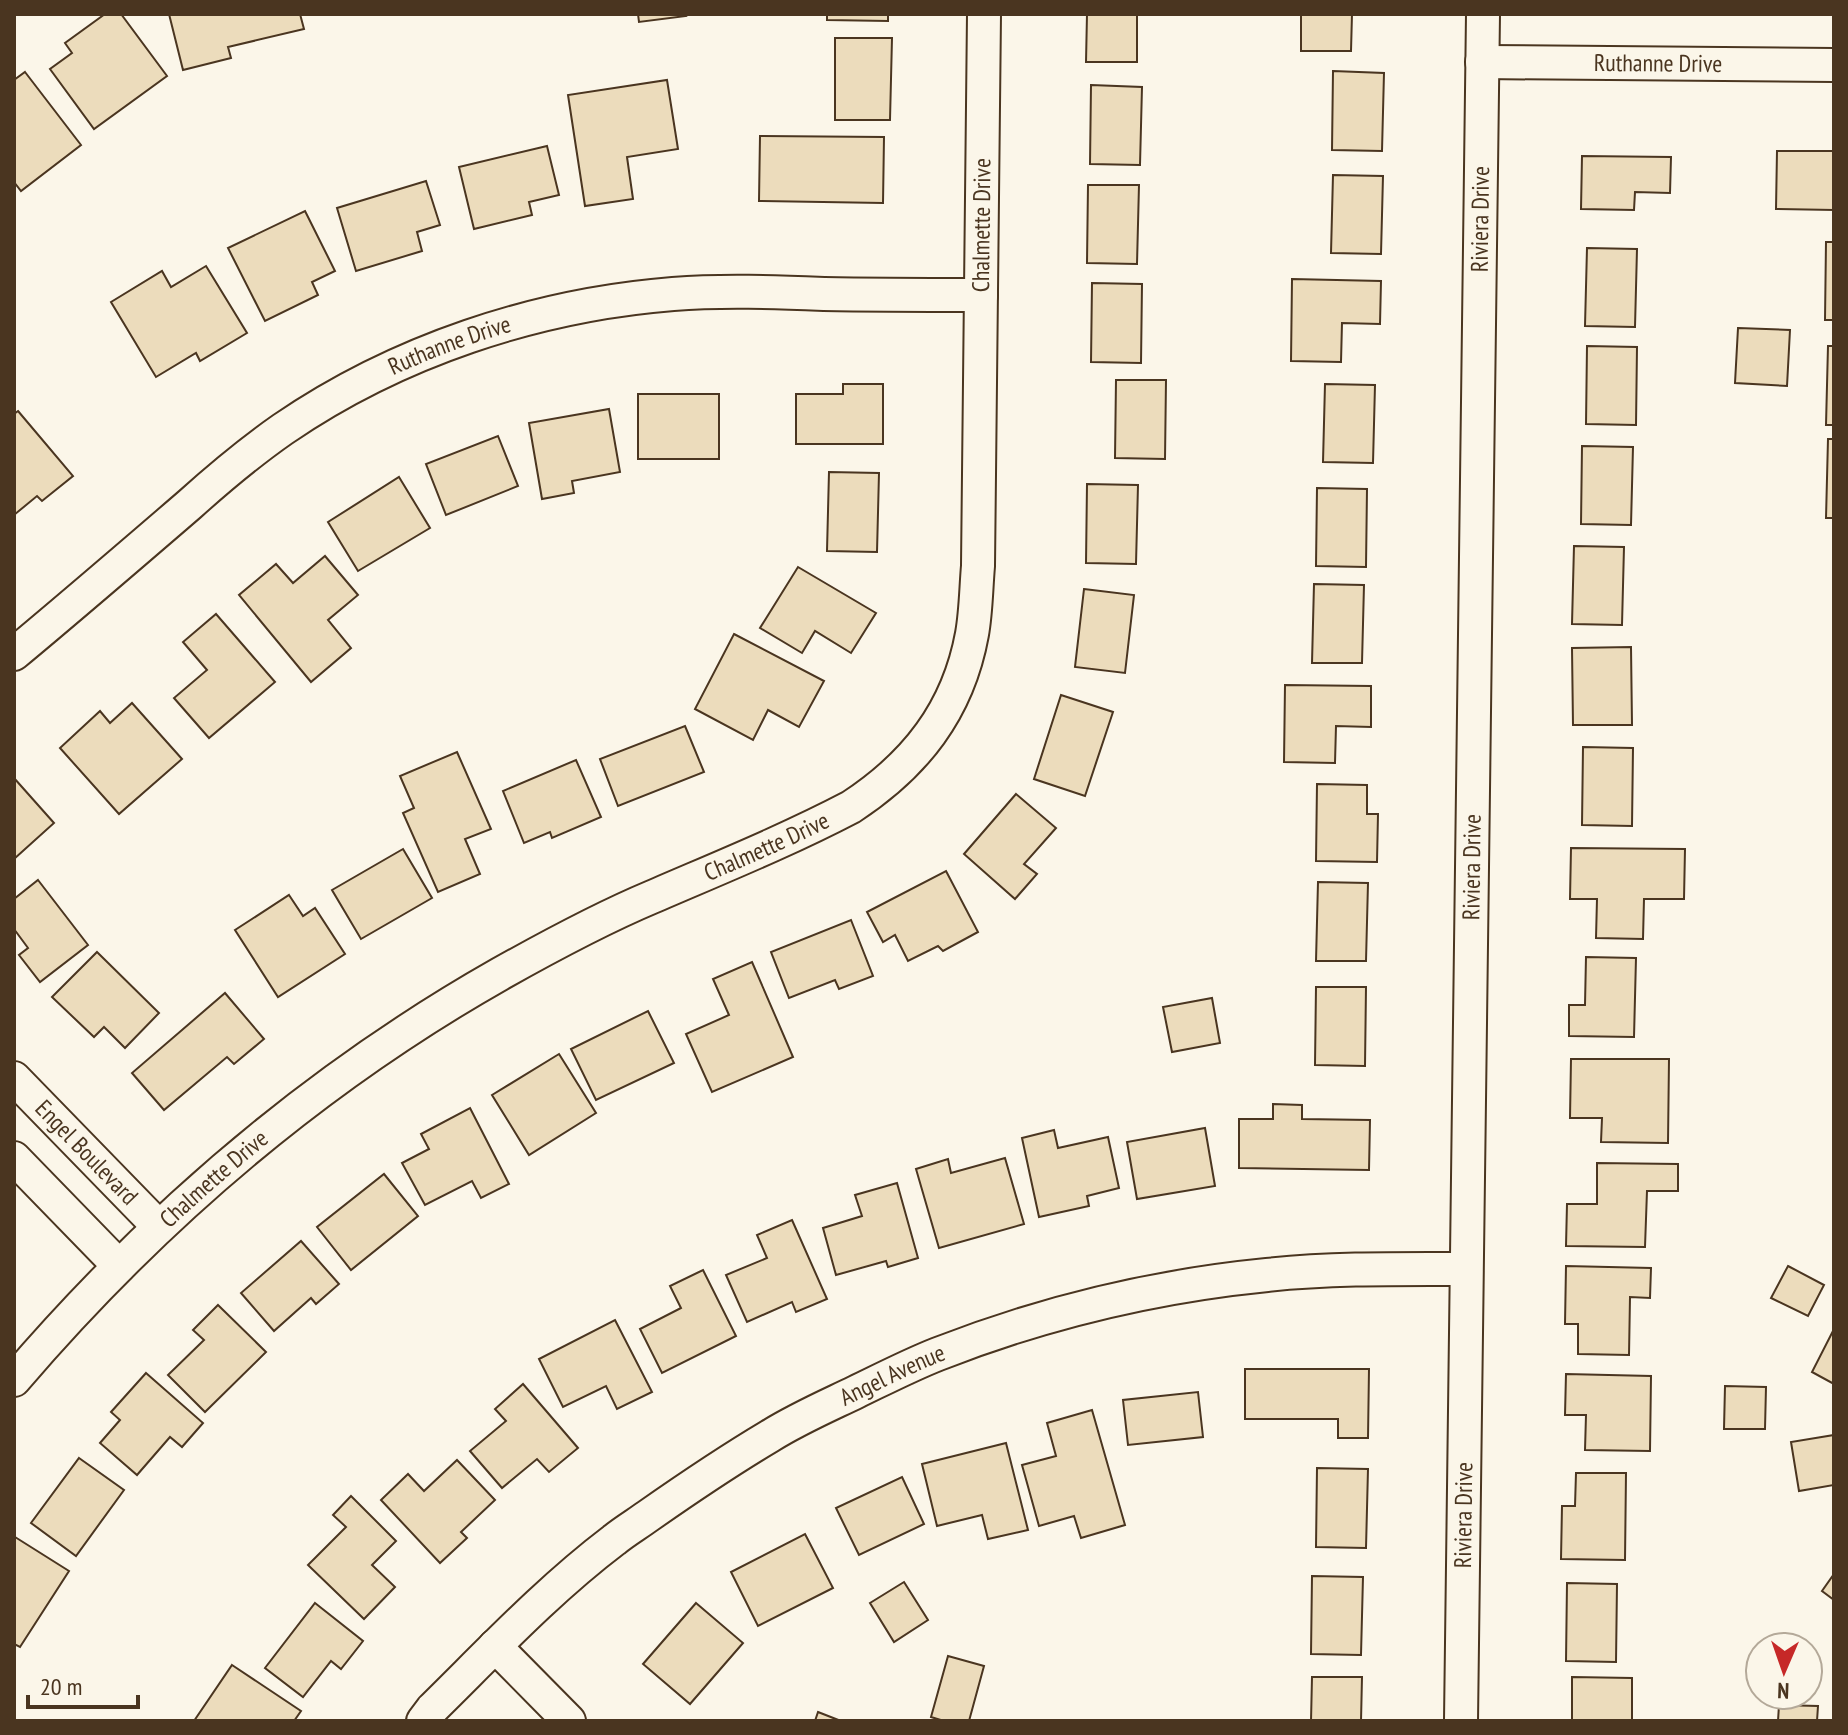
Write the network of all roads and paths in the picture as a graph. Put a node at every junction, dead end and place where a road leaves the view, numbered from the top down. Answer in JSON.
{"nodes":[{"id":1,"x":984,"y":14,"type":"edge"},
{"id":2,"x":1483,"y":14,"type":"edge"},
{"id":3,"x":1482,"y":62,"type":"junction"},
{"id":4,"x":1834,"y":65,"type":"edge"},
{"id":5,"x":981,"y":295,"type":"junction"},
{"id":6,"x":14,"y":654,"type":"edge"},
{"id":7,"x":14,"y":1078,"type":"edge"},
{"id":8,"x":14,"y":1158,"type":"edge"},
{"id":9,"x":159,"y":1227,"type":"junction"},
{"id":10,"x":119,"y":1266,"type":"junction"},
{"id":11,"x":1466,"y":1269,"type":"junction"},
{"id":12,"x":14,"y":1380,"type":"edge"},
{"id":13,"x":495,"y":1646,"type":"junction"},
{"id":14,"x":423,"y":1721,"type":"edge"},
{"id":15,"x":569,"y":1721,"type":"edge"},
{"id":16,"x":1461,"y":1721,"type":"edge"}],
"edges":[{"from":1,"to":5,"type":"street","name":"Chalmette Drive"},
{"from":2,"to":3,"type":"street","name":"Riviera Drive"},
{"from":3,"to":4,"type":"street","name":"Ruthanne Drive"},
{"from":3,"to":11,"type":"street","name":"Riviera Drive"},
{"from":5,"to":6,"type":"street","name":"Ruthanne Drive"},
{"from":5,"to":9,"type":"street","name":"Chalmette Drive"},
{"from":7,"to":9,"type":"street","name":"Engel Boulevard"},
{"from":8,"to":10,"type":"street"},
{"from":9,"to":10,"type":"street","name":"Chalmette Drive"},
{"from":10,"to":12,"type":"street","name":"Chalmette Drive"},
{"from":11,"to":13,"type":"street","name":"Angel Avenue"},
{"from":11,"to":16,"type":"street","name":"Riviera Drive"},
{"from":13,"to":14,"type":"street","name":"Angel Avenue"},
{"from":13,"to":15,"type":"street"}]}
